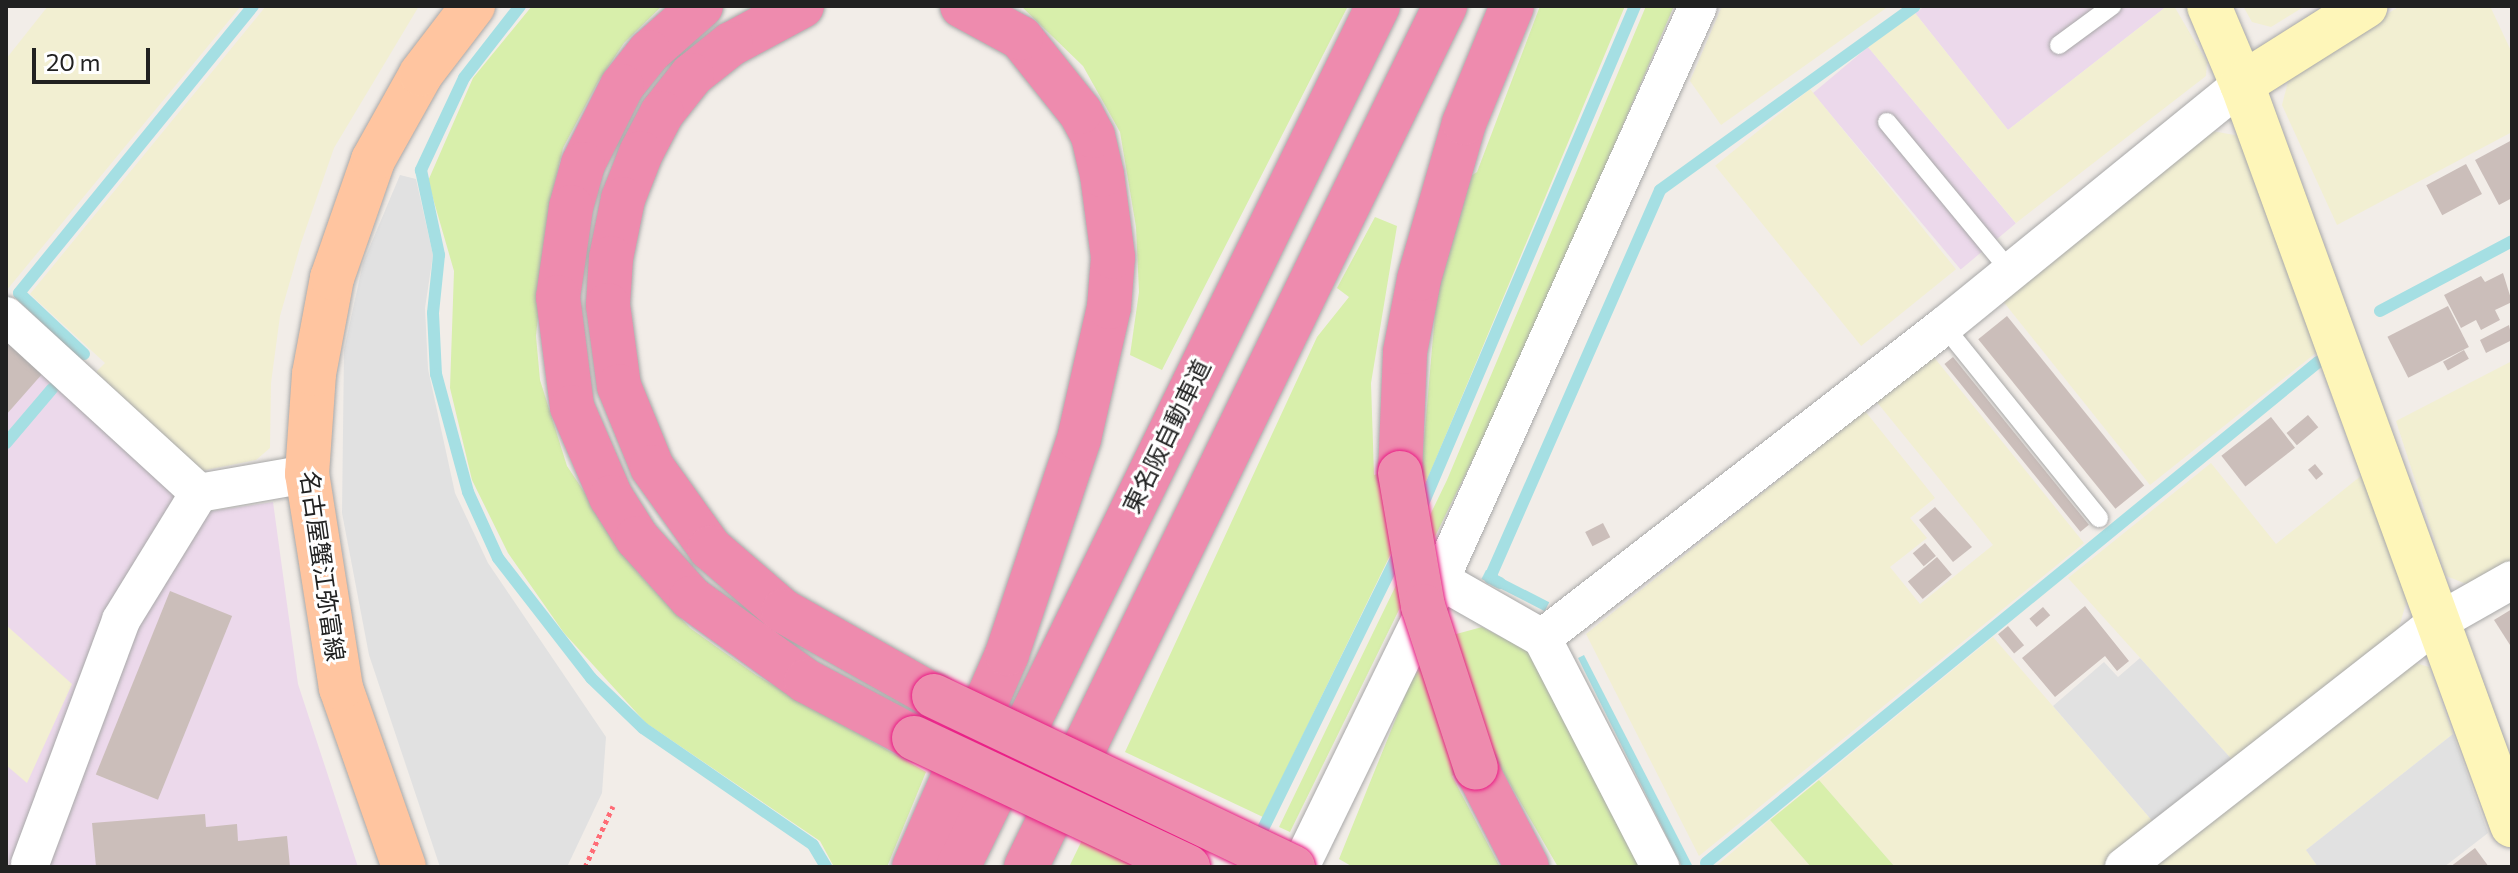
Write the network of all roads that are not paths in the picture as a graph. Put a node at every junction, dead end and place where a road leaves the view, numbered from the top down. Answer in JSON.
{"nodes":[{"id":1,"x":473,"y":6,"type":"edge"},
{"id":2,"x":701,"y":6,"type":"edge"},
{"id":3,"x":802,"y":6,"type":"edge"},
{"id":4,"x":962,"y":6,"type":"edge"},
{"id":5,"x":1378,"y":6,"type":"edge"},
{"id":6,"x":1445,"y":6,"type":"edge"},
{"id":7,"x":1512,"y":6,"type":"edge"},
{"id":8,"x":1698,"y":6,"type":"edge"},
{"id":9,"x":2112,"y":6,"type":"edge"},
{"id":10,"x":2209,"y":6,"type":"edge"},
{"id":11,"x":2366,"y":6,"type":"edge"},
{"id":12,"x":2059,"y":45,"type":"dead end"},
{"id":13,"x":2242,"y":84,"type":"junction"},
{"id":14,"x":1887,"y":122,"type":"dead end"},
{"id":15,"x":2011,"y":272,"type":"junction"},
{"id":16,"x":6,"y":316,"type":"edge"},
{"id":17,"x":1944,"y":326,"type":"junction"},
{"id":18,"x":307,"y":474,"type":"junction"},
{"id":19,"x":199,"y":493,"type":"junction"},
{"id":20,"x":2099,"y":518,"type":"dead end"},
{"id":21,"x":1440,"y":580,"type":"junction"},
{"id":22,"x":2512,"y":580,"type":"edge"},
{"id":23,"x":2436,"y":623,"type":"junction"},
{"id":24,"x":1542,"y":638,"type":"junction"},
{"id":25,"x":2512,"y":825,"type":"edge"},
{"id":26,"x":30,"y":864,"type":"dead end"},
{"id":27,"x":404,"y":867,"type":"edge"},
{"id":28,"x":914,"y":867,"type":"edge"},
{"id":29,"x":958,"y":867,"type":"edge"},
{"id":30,"x":1026,"y":867,"type":"edge"},
{"id":31,"x":1188,"y":867,"type":"edge"},
{"id":32,"x":1293,"y":867,"type":"edge"},
{"id":33,"x":1300,"y":867,"type":"edge"},
{"id":34,"x":1527,"y":867,"type":"edge"},
{"id":35,"x":1660,"y":867,"type":"edge"},
{"id":36,"x":2124,"y":867,"type":"edge"}],
"edges":[{"from":1,"to":18,"type":"main road","name":"名古屋蟹江弥富線"},
{"from":2,"to":31,"type":"highway","bridge":true},
{"from":3,"to":32,"type":"highway","bridge":true},
{"from":4,"to":28,"type":"highway"},
{"from":5,"to":29,"type":"highway","name":"東名阪自動車道"},
{"from":6,"to":30,"type":"highway"},
{"from":7,"to":34,"type":"highway","bridge":true},
{"from":8,"to":21,"type":"street"},
{"from":9,"to":12,"type":"lane"},
{"from":10,"to":13,"type":"street"},
{"from":11,"to":13,"type":"street"},
{"from":13,"to":15,"type":"street"},
{"from":13,"to":23,"type":"street"},
{"from":14,"to":15,"type":"lane"},
{"from":15,"to":17,"type":"street"},
{"from":16,"to":19,"type":"street"},
{"from":17,"to":20,"type":"lane"},
{"from":17,"to":24,"type":"street"},
{"from":18,"to":19,"type":"street"},
{"from":18,"to":27,"type":"main road","name":"名古屋蟹江弥富線"},
{"from":19,"to":26,"type":"street"},
{"from":21,"to":24,"type":"street"},
{"from":21,"to":33,"type":"street"},
{"from":22,"to":23,"type":"street"},
{"from":23,"to":25,"type":"street"},
{"from":23,"to":36,"type":"street"},
{"from":24,"to":35,"type":"street"}]}
